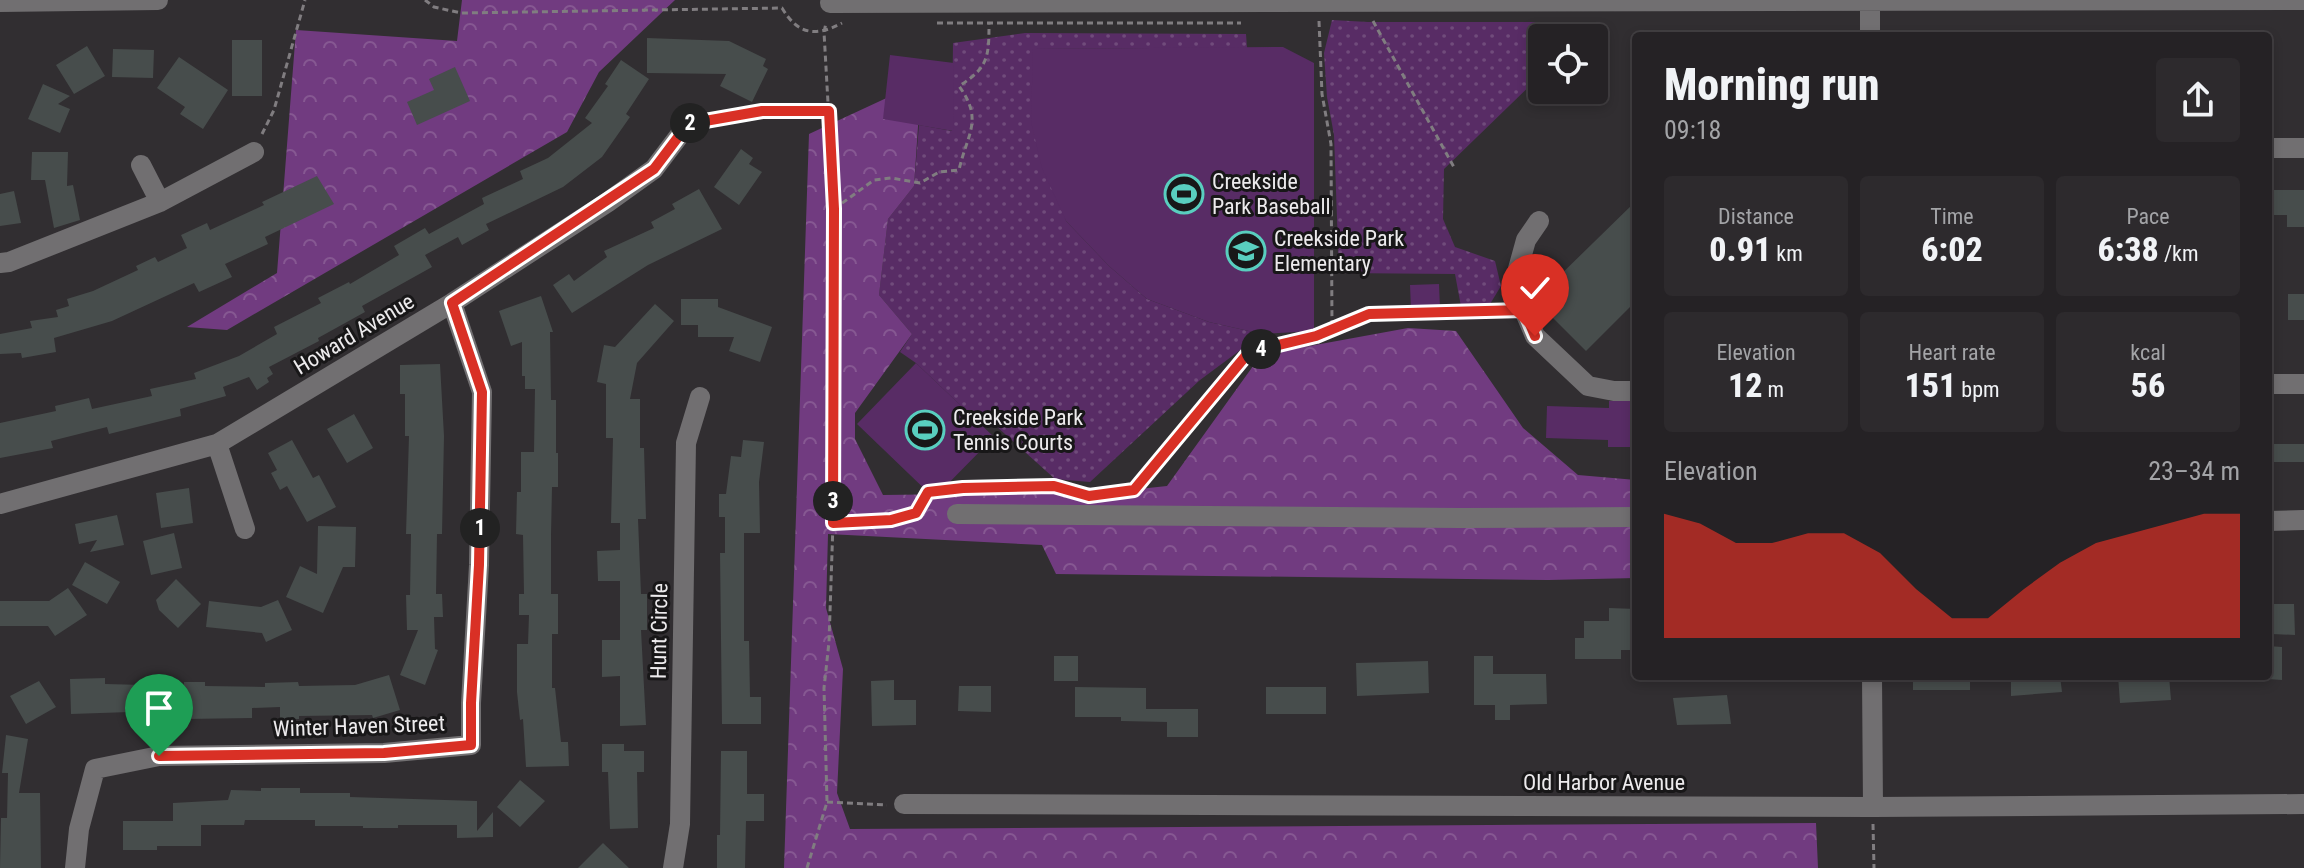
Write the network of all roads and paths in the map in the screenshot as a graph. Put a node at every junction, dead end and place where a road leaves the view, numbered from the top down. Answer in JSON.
{"nodes":[{"id":1,"x":158,"y":0,"type":"edge"},
{"id":2,"x":305,"y":0,"type":"edge"},
{"id":3,"x":425,"y":0,"type":"edge"},
{"id":4,"x":1870,"y":0,"type":"edge"},
{"id":5,"x":2105,"y":0,"type":"edge"},
{"id":6,"x":2304,"y":0,"type":"edge"},
{"id":7,"x":33,"y":1,"type":"edge"},
{"id":8,"x":1344,"y":1,"type":"edge"},
{"id":9,"x":1606,"y":1,"type":"edge"},
{"id":10,"x":0,"y":2,"type":"edge"},
{"id":11,"x":830,"y":3,"type":"joint"},
{"id":12,"x":1319,"y":12,"type":"dead end"},
{"id":13,"x":1371,"y":18,"type":"dead end"},
{"id":14,"x":989,"y":23,"type":"dead end"},
{"id":15,"x":824,"y":32,"type":"junction"},
{"id":16,"x":1870,"y":32,"type":"edge"},
{"id":17,"x":829,"y":111,"type":"junction"},
{"id":18,"x":688,"y":124,"type":"joint"},
{"id":19,"x":2272,"y":148,"type":"edge"},
{"id":20,"x":2304,"y":148,"type":"edge"},
{"id":21,"x":254,"y":152,"type":"joint"},
{"id":22,"x":141,"y":165,"type":"dead end"},
{"id":23,"x":1455,"y":169,"type":"dead end"},
{"id":24,"x":160,"y":202,"type":"junction"},
{"id":25,"x":834,"y":209,"type":"junction"},
{"id":26,"x":1539,"y":221,"type":"dead end"},
{"id":27,"x":0,"y":263,"type":"edge"},
{"id":28,"x":452,"y":303,"type":"junction"},
{"id":29,"x":1524,"y":310,"type":"junction"},
{"id":30,"x":1332,"y":329,"type":"junction"},
{"id":31,"x":2272,"y":384,"type":"edge"},
{"id":32,"x":2304,"y":384,"type":"edge"},
{"id":33,"x":1632,"y":391,"type":"edge"},
{"id":34,"x":700,"y":397,"type":"dead end"},
{"id":35,"x":217,"y":444,"type":"junction"},
{"id":36,"x":4,"y":510,"type":"edge"},
{"id":37,"x":957,"y":514,"type":"dead end"},
{"id":38,"x":1632,"y":517,"type":"edge"},
{"id":39,"x":2304,"y":520,"type":"edge"},
{"id":40,"x":2272,"y":521,"type":"edge"},
{"id":41,"x":833,"y":523,"type":"junction"},
{"id":42,"x":245,"y":529,"type":"dead end"},
{"id":43,"x":1872,"y":680,"type":"edge"},
{"id":44,"x":827,"y":802,"type":"junction"},
{"id":45,"x":904,"y":804,"type":"joint"},
{"id":46,"x":2304,"y":804,"type":"edge"},
{"id":47,"x":1873,"y":807,"type":"junction"},
{"id":48,"x":75,"y":868,"type":"edge"},
{"id":49,"x":673,"y":868,"type":"edge"},
{"id":50,"x":807,"y":868,"type":"edge"},
{"id":51,"x":1874,"y":868,"type":"edge"}],
"edges":[{"from":1,"to":7,"type":"street"},
{"from":2,"to":21,"type":"path"},
{"from":3,"to":15,"type":"path"},
{"from":4,"to":5,"type":"street"},
{"from":4,"to":9,"type":"street"},
{"from":4,"to":16,"type":"street"},
{"from":5,"to":6,"type":"street"},
{"from":7,"to":10,"type":"street"},
{"from":8,"to":9,"type":"street"},
{"from":8,"to":11,"type":"street"},
{"from":11,"to":15,"type":"path"},
{"from":12,"to":30,"type":"path"},
{"from":13,"to":23,"type":"path"},
{"from":14,"to":25,"type":"path"},
{"from":15,"to":17,"type":"path"},
{"from":17,"to":18,"type":"path"},
{"from":17,"to":25,"type":"path"},
{"from":18,"to":28,"type":"street","name":"Howard Avenue"},
{"from":19,"to":20,"type":"street"},
{"from":21,"to":24,"type":"street"},
{"from":22,"to":24,"type":"street"},
{"from":24,"to":27,"type":"street"},
{"from":25,"to":41,"type":"path"},
{"from":26,"to":29,"type":"street"},
{"from":28,"to":35,"type":"street","name":"Howard Avenue"},
{"from":28,"to":48,"type":"street","name":"Winter Haven Street"},
{"from":29,"to":30,"type":"path"},
{"from":29,"to":33,"type":"street"},
{"from":30,"to":41,"type":"path"},
{"from":31,"to":32,"type":"street"},
{"from":34,"to":49,"type":"street","name":"Hunt Circle"},
{"from":35,"to":36,"type":"street","name":"Howard Avenue"},
{"from":35,"to":42,"type":"street"},
{"from":37,"to":38,"type":"street"},
{"from":39,"to":40,"type":"street"},
{"from":41,"to":44,"type":"path"},
{"from":43,"to":47,"type":"street"},
{"from":44,"to":45,"type":"path"},
{"from":44,"to":50,"type":"path"},
{"from":45,"to":47,"type":"street","name":"Old Harbor Avenue"},
{"from":46,"to":47,"type":"street","name":"Old Harbor Avenue"},
{"from":47,"to":51,"type":"path"}]}
